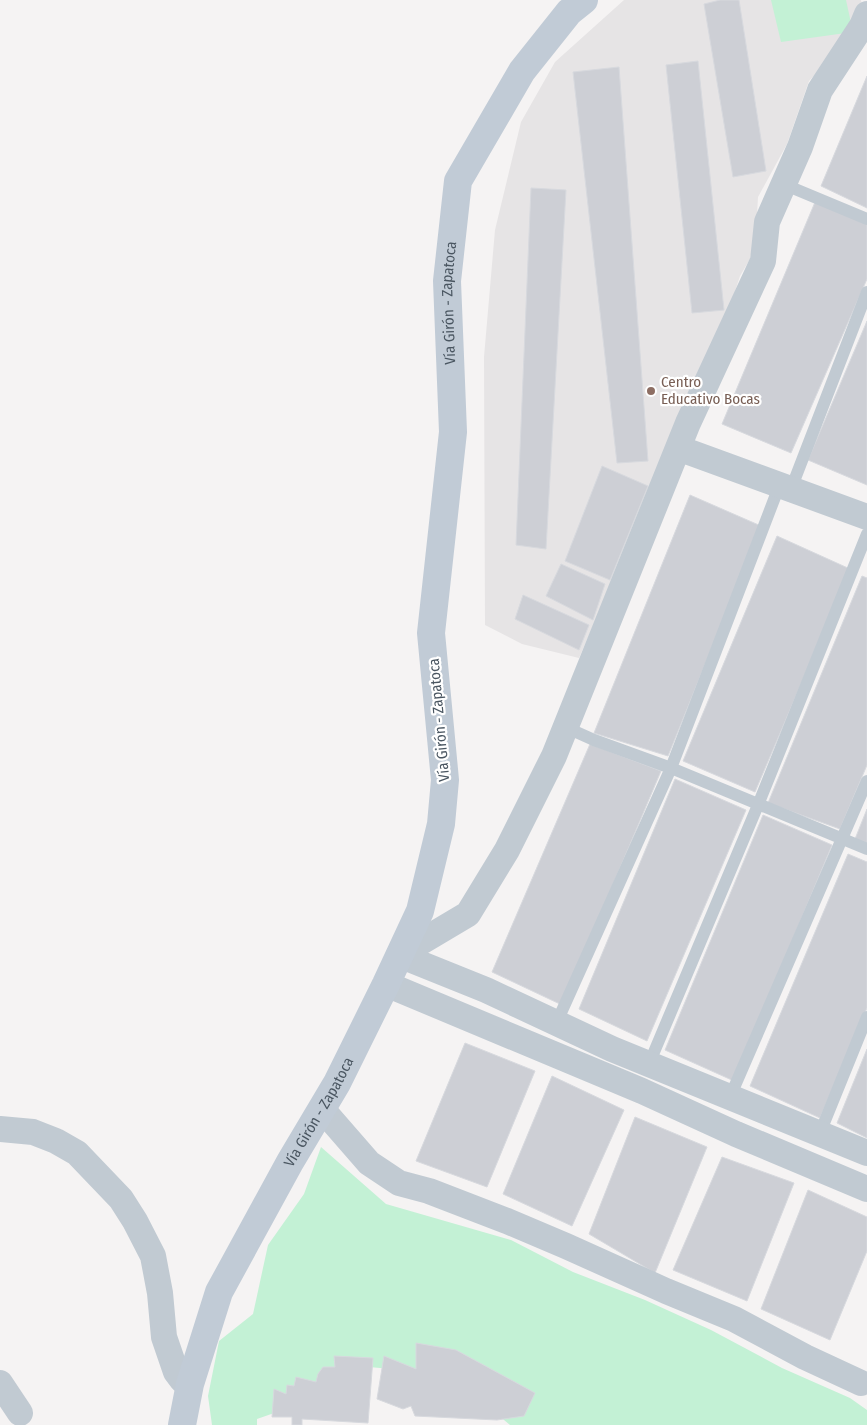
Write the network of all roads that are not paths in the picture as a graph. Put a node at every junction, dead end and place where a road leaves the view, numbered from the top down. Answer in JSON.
{"nodes":[{"id":1,"x":584,"y":0,"type":"edge"},
{"id":2,"x":867,"y":14,"type":"edge"},
{"id":3,"x":784,"y":184,"type":"junction"},
{"id":4,"x":867,"y":219,"type":"edge"},
{"id":5,"x":867,"y":292,"type":"edge"},
{"id":6,"x":678,"y":448,"type":"junction"},
{"id":7,"x":786,"y":486,"type":"junction"},
{"id":8,"x":867,"y":517,"type":"edge"},
{"id":9,"x":867,"y":534,"type":"edge"},
{"id":10,"x":565,"y":727,"type":"junction"},
{"id":11,"x":671,"y":768,"type":"junction"},
{"id":12,"x":867,"y":781,"type":"edge"},
{"id":13,"x":758,"y":805,"type":"junction"},
{"id":14,"x":843,"y":838,"type":"junction"},
{"id":15,"x":867,"y":849,"type":"edge"},
{"id":16,"x":399,"y":955,"type":"junction"},
{"id":17,"x":386,"y":984,"type":"junction"},
{"id":18,"x":867,"y":1017,"type":"edge"},
{"id":19,"x":556,"y":1024,"type":"junction"},
{"id":20,"x":649,"y":1064,"type":"junction"},
{"id":21,"x":730,"y":1097,"type":"junction"},
{"id":22,"x":322,"y":1109,"type":"junction"},
{"id":23,"x":0,"y":1129,"type":"edge"},
{"id":24,"x":820,"y":1133,"type":"junction"},
{"id":25,"x":867,"y":1153,"type":"edge"},
{"id":26,"x":867,"y":1189,"type":"edge"},
{"id":27,"x":865,"y":1380,"type":"edge"},
{"id":28,"x":0,"y":1383,"type":"edge"},
{"id":29,"x":190,"y":1384,"type":"junction"},
{"id":30,"x":20,"y":1413,"type":"dead end"},
{"id":31,"x":182,"y":1425,"type":"edge"}],
"edges":[{"from":1,"to":16,"type":"main road","name":"Vía Girón - Zapatoca"},
{"from":2,"to":3,"type":"street"},
{"from":3,"to":4,"type":"lane"},
{"from":3,"to":6,"type":"street"},
{"from":5,"to":7,"type":"lane"},
{"from":6,"to":7,"type":"street"},
{"from":6,"to":10,"type":"street"},
{"from":7,"to":8,"type":"street"},
{"from":7,"to":11,"type":"lane"},
{"from":9,"to":13,"type":"lane"},
{"from":10,"to":11,"type":"lane"},
{"from":10,"to":16,"type":"street"},
{"from":11,"to":13,"type":"lane"},
{"from":11,"to":19,"type":"lane"},
{"from":12,"to":14,"type":"lane"},
{"from":13,"to":14,"type":"lane"},
{"from":13,"to":20,"type":"lane"},
{"from":14,"to":15,"type":"lane"},
{"from":14,"to":21,"type":"lane"},
{"from":16,"to":17,"type":"main road","name":"Vía Girón - Zapatoca"},
{"from":16,"to":19,"type":"street"},
{"from":17,"to":22,"type":"main road","name":"Vía Girón - Zapatoca"},
{"from":17,"to":26,"type":"street"},
{"from":18,"to":24,"type":"lane"},
{"from":19,"to":20,"type":"street"},
{"from":20,"to":21,"type":"street"},
{"from":21,"to":24,"type":"street"},
{"from":22,"to":27,"type":"street"},
{"from":22,"to":29,"type":"main road","name":"Vía Girón - Zapatoca"},
{"from":23,"to":29,"type":"street"},
{"from":24,"to":25,"type":"street"},
{"from":28,"to":30,"type":"street"},
{"from":29,"to":31,"type":"main road","name":"Vía Girón - Zapatoca"}]}
